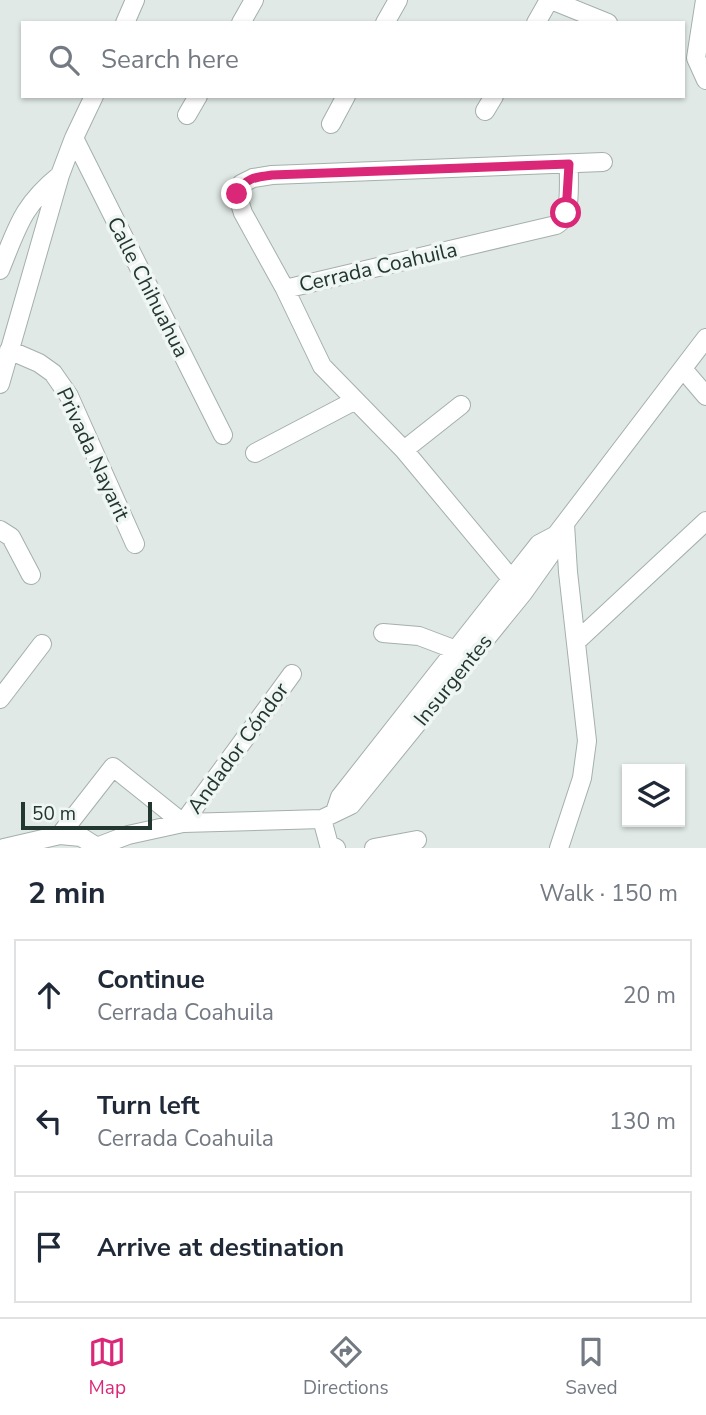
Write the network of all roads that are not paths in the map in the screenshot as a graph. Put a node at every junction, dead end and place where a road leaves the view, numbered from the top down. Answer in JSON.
{"nodes":[{"id":1,"x":135,"y":0,"type":"edge"},
{"id":2,"x":254,"y":0,"type":"edge"},
{"id":3,"x":398,"y":0,"type":"edge"},
{"id":4,"x":550,"y":0,"type":"edge"},
{"id":5,"x":705,"y":0,"type":"edge"},
{"id":6,"x":126,"y":21,"type":"edge"},
{"id":7,"x":242,"y":21,"type":"edge"},
{"id":8,"x":386,"y":21,"type":"edge"},
{"id":9,"x":537,"y":21,"type":"edge"},
{"id":10,"x":603,"y":21,"type":"edge"},
{"id":11,"x":690,"y":55,"type":"edge"},
{"id":12,"x":706,"y":80,"type":"edge"},
{"id":13,"x":93,"y":98,"type":"edge"},
{"id":14,"x":197,"y":98,"type":"edge"},
{"id":15,"x":345,"y":98,"type":"edge"},
{"id":16,"x":187,"y":115,"type":"dead end"},
{"id":17,"x":331,"y":124,"type":"dead end"},
{"id":18,"x":74,"y":138,"type":"junction"},
{"id":19,"x":603,"y":162,"type":"dead end"},
{"id":20,"x":569,"y":164,"type":"junction"},
{"id":21,"x":60,"y":175,"type":"junction"},
{"id":22,"x":0,"y":270,"type":"edge"},
{"id":23,"x":285,"y":289,"type":"junction"},
{"id":24,"x":706,"y":338,"type":"edge"},
{"id":25,"x":9,"y":350,"type":"junction"},
{"id":26,"x":683,"y":369,"type":"junction"},
{"id":27,"x":0,"y":384,"type":"edge"},
{"id":28,"x":706,"y":396,"type":"edge"},
{"id":29,"x":354,"y":401,"type":"junction"},
{"id":30,"x":461,"y":405,"type":"dead end"},
{"id":31,"x":223,"y":435,"type":"dead end"},
{"id":32,"x":404,"y":450,"type":"junction"},
{"id":33,"x":255,"y":453,"type":"dead end"},
{"id":34,"x":706,"y":521,"type":"edge"},
{"id":35,"x":561,"y":529,"type":"junction"},
{"id":36,"x":0,"y":530,"type":"edge"},
{"id":37,"x":135,"y":544,"type":"dead end"},
{"id":38,"x":31,"y":575,"type":"dead end"},
{"id":39,"x":517,"y":587,"type":"junction"},
{"id":40,"x":383,"y":633,"type":"dead end"},
{"id":41,"x":577,"y":641,"type":"junction"},
{"id":42,"x":42,"y":644,"type":"dead end"},
{"id":43,"x":456,"y":650,"type":"junction"},
{"id":44,"x":292,"y":674,"type":"dead end"},
{"id":45,"x":0,"y":699,"type":"edge"},
{"id":46,"x":423,"y":705,"type":"junction"},
{"id":47,"x":328,"y":816,"type":"junction"},
{"id":48,"x":183,"y":823,"type":"junction"},
{"id":49,"x":60,"y":835,"type":"junction"},
{"id":50,"x":416,"y":840,"type":"dead end"},
{"id":51,"x":95,"y":847,"type":"edge"},
{"id":52,"x":4,"y":848,"type":"edge"},
{"id":53,"x":336,"y":848,"type":"edge"},
{"id":54,"x":374,"y":848,"type":"edge"},
{"id":55,"x":559,"y":848,"type":"edge"}],
"edges":[{"from":1,"to":6,"type":"street"},
{"from":2,"to":7,"type":"street"},
{"from":3,"to":8,"type":"street"},
{"from":4,"to":9,"type":"street"},
{"from":4,"to":10,"type":"street"},
{"from":5,"to":11,"type":"street"},
{"from":11,"to":12,"type":"street"},
{"from":13,"to":18,"type":"street"},
{"from":14,"to":16,"type":"street"},
{"from":15,"to":17,"type":"street"},
{"from":18,"to":21,"type":"street"},
{"from":18,"to":31,"type":"street","name":"Calle Chihuahua"},
{"from":19,"to":20,"type":"street","name":"Cerrada Coahuila"},
{"from":20,"to":23,"type":"street","name":"Cerrada Coahuila"},
{"from":20,"to":23,"type":"street","name":"Cerrada Coahuila"},
{"from":21,"to":22,"type":"street"},
{"from":21,"to":25,"type":"street"},
{"from":23,"to":29,"type":"street"},
{"from":24,"to":26,"type":"street","name":"Insurgentes"},
{"from":25,"to":27,"type":"street"},
{"from":25,"to":37,"type":"street","name":"Privada Nayarit"},
{"from":26,"to":28,"type":"street"},
{"from":26,"to":35,"type":"street","name":"Insurgentes"},
{"from":29,"to":32,"type":"street"},
{"from":29,"to":33,"type":"street"},
{"from":30,"to":32,"type":"street"},
{"from":32,"to":39,"type":"street"},
{"from":34,"to":41,"type":"street"},
{"from":35,"to":39,"type":"street","name":"Insurgentes"},
{"from":35,"to":41,"type":"street"},
{"from":36,"to":38,"type":"street"},
{"from":39,"to":43,"type":"street","name":"Insurgentes"},
{"from":39,"to":46,"type":"street","name":"Insurgentes"},
{"from":40,"to":43,"type":"street"},
{"from":41,"to":55,"type":"street"},
{"from":42,"to":45,"type":"street"},
{"from":43,"to":46,"type":"street","name":"Insurgentes"},
{"from":44,"to":48,"type":"street","name":"Andador Cóndor"},
{"from":46,"to":47,"type":"street","name":"Insurgentes"},
{"from":47,"to":48,"type":"street"},
{"from":47,"to":53,"type":"street"},
{"from":48,"to":49,"type":"street"},
{"from":48,"to":51,"type":"street"},
{"from":49,"to":51,"type":"street"},
{"from":49,"to":52,"type":"street"},
{"from":50,"to":54,"type":"street"}]}
